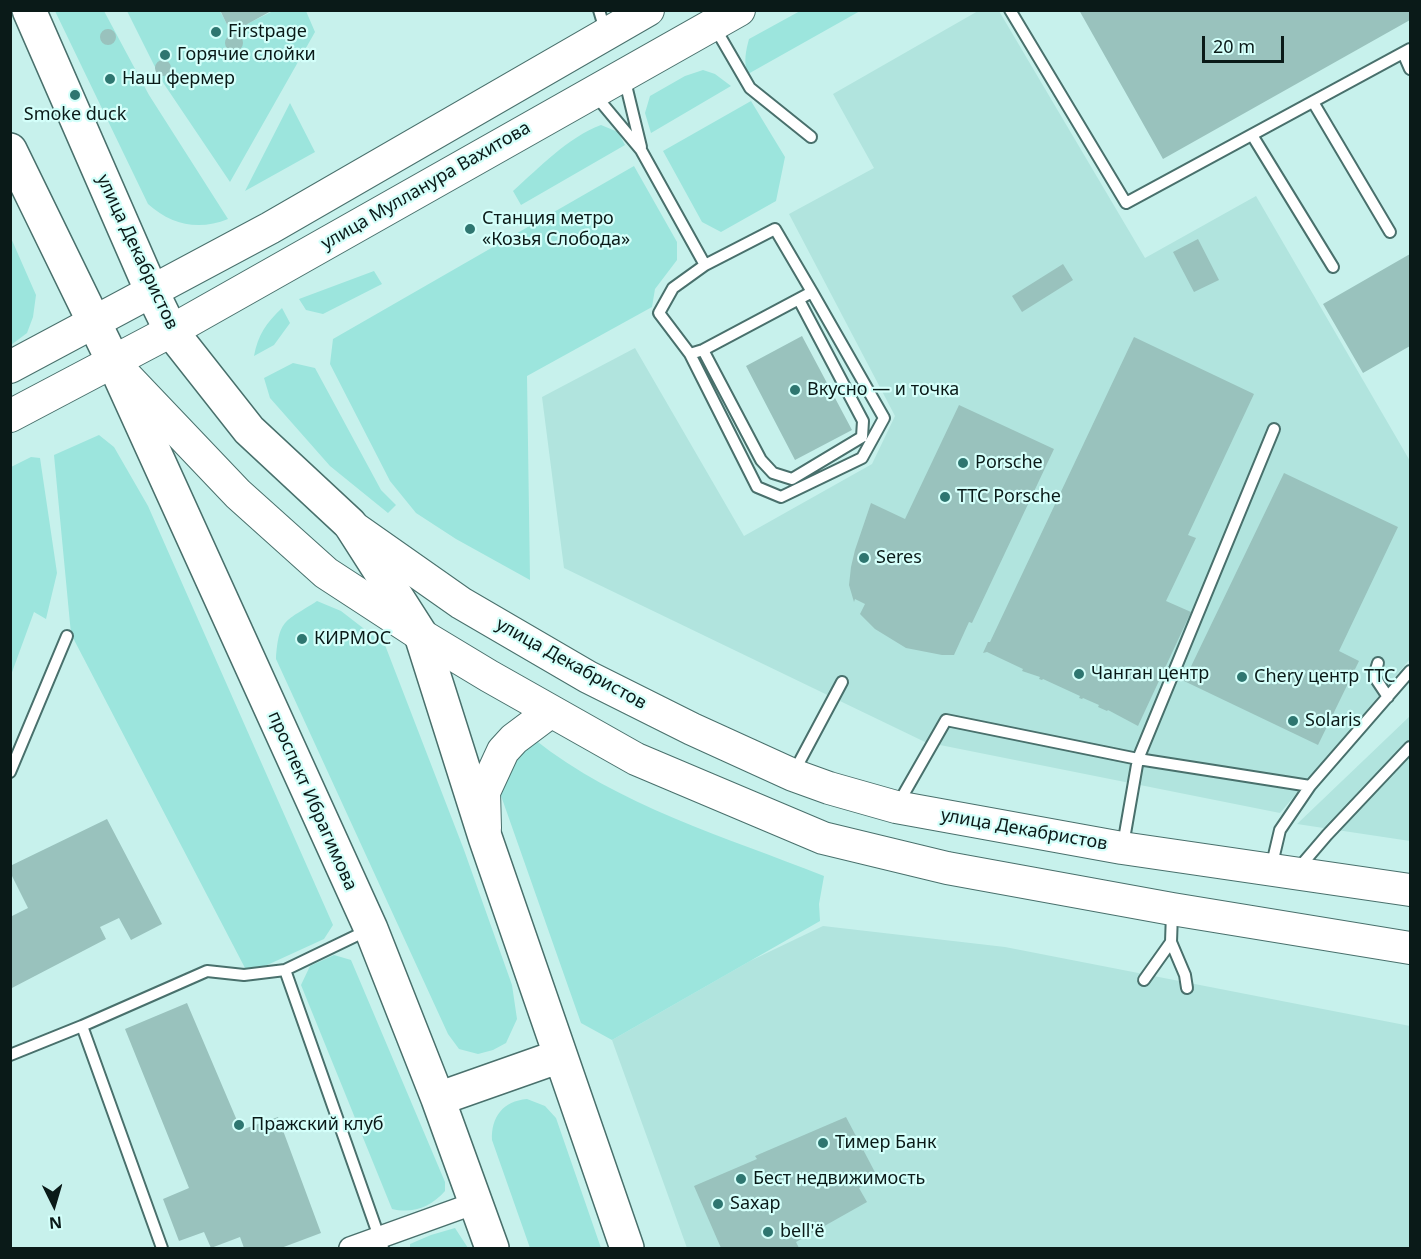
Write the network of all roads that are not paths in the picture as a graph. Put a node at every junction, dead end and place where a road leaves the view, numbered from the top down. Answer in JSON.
{"nodes":[{"id":1,"x":29,"y":10,"type":"edge"},
{"id":2,"x":1011,"y":10,"type":"edge"},
{"id":3,"x":621,"y":17,"type":"edge"},
{"id":4,"x":726,"y":18,"type":"edge"},
{"id":5,"x":1407,"y":51,"type":"edge"},
{"id":6,"x":1410,"y":69,"type":"edge"},
{"id":7,"x":624,"y":75,"type":"junction"},
{"id":8,"x":592,"y":92,"type":"junction"},
{"id":9,"x":1313,"y":102,"type":"junction"},
{"id":10,"x":1252,"y":135,"type":"junction"},
{"id":11,"x":811,"y":137,"type":"dead end"},
{"id":12,"x":10,"y":150,"type":"edge"},
{"id":13,"x":641,"y":150,"type":"junction"},
{"id":14,"x":1390,"y":232,"type":"dead end"},
{"id":15,"x":705,"y":265,"type":"junction"},
{"id":16,"x":1333,"y":267,"type":"dead end"},
{"id":17,"x":152,"y":292,"type":"junction"},
{"id":18,"x":812,"y":292,"type":"junction"},
{"id":19,"x":799,"y":300,"type":"junction"},
{"id":20,"x":93,"y":322,"type":"junction"},
{"id":21,"x":171,"y":331,"type":"junction"},
{"id":22,"x":704,"y":350,"type":"junction"},
{"id":23,"x":690,"y":354,"type":"junction"},
{"id":24,"x":112,"y":362,"type":"junction"},
{"id":25,"x":10,"y":367,"type":"edge"},
{"id":26,"x":10,"y":416,"type":"edge"},
{"id":27,"x":1274,"y":429,"type":"dead end"},
{"id":28,"x":350,"y":524,"type":"junction"},
{"id":29,"x":421,"y":635,"type":"junction"},
{"id":30,"x":66,"y":636,"type":"dead end"},
{"id":31,"x":1378,"y":663,"type":"dead end"},
{"id":32,"x":1410,"y":671,"type":"edge"},
{"id":33,"x":842,"y":682,"type":"dead end"},
{"id":34,"x":1388,"y":697,"type":"junction"},
{"id":35,"x":550,"y":712,"type":"junction"},
{"id":36,"x":1410,"y":747,"type":"edge"},
{"id":37,"x":1138,"y":759,"type":"junction"},
{"id":38,"x":10,"y":772,"type":"edge"},
{"id":39,"x":793,"y":775,"type":"junction"},
{"id":40,"x":1310,"y":786,"type":"junction"},
{"id":41,"x":896,"y":807,"type":"junction"},
{"id":42,"x":485,"y":837,"type":"junction"},
{"id":43,"x":1122,"y":848,"type":"junction"},
{"id":44,"x":1282,"y":872,"type":"junction"},
{"id":45,"x":1410,"y":890,"type":"edge"},
{"id":46,"x":1172,"y":909,"type":"junction"},
{"id":47,"x":370,"y":929,"type":"junction"},
{"id":48,"x":1171,"y":942,"type":"junction"},
{"id":49,"x":1410,"y":948,"type":"edge"},
{"id":50,"x":285,"y":970,"type":"junction"},
{"id":51,"x":1144,"y":980,"type":"dead end"},
{"id":52,"x":1187,"y":988,"type":"dead end"},
{"id":53,"x":82,"y":1026,"type":"junction"},
{"id":54,"x":10,"y":1054,"type":"edge"},
{"id":55,"x":560,"y":1056,"type":"junction"},
{"id":56,"x":438,"y":1099,"type":"junction"},
{"id":57,"x":475,"y":1203,"type":"junction"},
{"id":58,"x":381,"y":1244,"type":"edge"},
{"id":59,"x":162,"y":1248,"type":"edge"},
{"id":60,"x":350,"y":1248,"type":"edge"},
{"id":61,"x":492,"y":1248,"type":"edge"},
{"id":62,"x":627,"y":1248,"type":"edge"}],
"edges":[{"from":1,"to":17,"type":"main road","name":"улица Декабристов"},
{"from":2,"to":10,"type":"lane"},
{"from":3,"to":17,"type":"main road"},
{"from":4,"to":7,"type":"main road","name":"улица Мулланура Вахитова"},
{"from":4,"to":11,"type":"lane"},
{"from":5,"to":6,"type":"lane"},
{"from":5,"to":9,"type":"lane"},
{"from":7,"to":8,"type":"main road","name":"улица Мулланура Вахитова"},
{"from":7,"to":13,"type":"lane"},
{"from":8,"to":13,"type":"lane"},
{"from":8,"to":21,"type":"main road","name":"улица Мулланура Вахитова"},
{"from":9,"to":10,"type":"lane"},
{"from":9,"to":14,"type":"lane"},
{"from":10,"to":16,"type":"lane"},
{"from":12,"to":20,"type":"main road"},
{"from":13,"to":15,"type":"lane"},
{"from":15,"to":18,"type":"lane"},
{"from":15,"to":23,"type":"lane"},
{"from":17,"to":20,"type":"main road"},
{"from":17,"to":21,"type":"main road","name":"улица Декабристов"},
{"from":18,"to":19,"type":"lane"},
{"from":18,"to":23,"type":"lane"},
{"from":19,"to":22,"type":"lane"},
{"from":19,"to":22,"type":"lane"},
{"from":20,"to":24,"type":"main road"},
{"from":20,"to":25,"type":"main road"},
{"from":21,"to":24,"type":"main road","name":"улица Мулланура Вахитова"},
{"from":21,"to":28,"type":"main road","name":"улица Декабристов"},
{"from":22,"to":23,"type":"lane"},
{"from":24,"to":26,"type":"main road","name":"улица Мулланура Вахитова"},
{"from":24,"to":29,"type":"main road"},
{"from":24,"to":47,"type":"main road","name":"проспект Ибрагимова"},
{"from":27,"to":37,"type":"lane"},
{"from":28,"to":29,"type":"main road"},
{"from":28,"to":39,"type":"main road","name":"улица Декабристов"},
{"from":29,"to":35,"type":"main road"},
{"from":29,"to":42,"type":"main road"},
{"from":30,"to":38,"type":"lane"},
{"from":31,"to":34,"type":"lane"},
{"from":32,"to":34,"type":"lane"},
{"from":33,"to":39,"type":"lane"},
{"from":34,"to":40,"type":"lane"},
{"from":35,"to":42,"type":"main road"},
{"from":35,"to":46,"type":"main road"},
{"from":36,"to":44,"type":"lane"},
{"from":37,"to":40,"type":"lane"},
{"from":37,"to":41,"type":"lane"},
{"from":37,"to":43,"type":"lane"},
{"from":39,"to":41,"type":"main road","name":"улица Декабристов"},
{"from":40,"to":44,"type":"lane"},
{"from":41,"to":43,"type":"main road","name":"улица Декабристов"},
{"from":42,"to":55,"type":"main road"},
{"from":43,"to":44,"type":"main road","name":"улица Декабристов"},
{"from":44,"to":45,"type":"main road","name":"улица Декабристов"},
{"from":46,"to":48,"type":"lane"},
{"from":46,"to":49,"type":"main road"},
{"from":47,"to":50,"type":"lane"},
{"from":47,"to":56,"type":"main road","name":"проспект Ибрагимова"},
{"from":48,"to":51,"type":"lane"},
{"from":48,"to":52,"type":"lane"},
{"from":50,"to":53,"type":"lane"},
{"from":50,"to":58,"type":"lane"},
{"from":53,"to":54,"type":"lane"},
{"from":53,"to":59,"type":"lane"},
{"from":55,"to":56,"type":"main road"},
{"from":55,"to":62,"type":"main road"},
{"from":56,"to":57,"type":"main road","name":"проспект Ибрагимова"},
{"from":57,"to":58,"type":"street"},
{"from":57,"to":61,"type":"main road","name":"проспект Ибрагимова"},
{"from":58,"to":60,"type":"street"}]}
